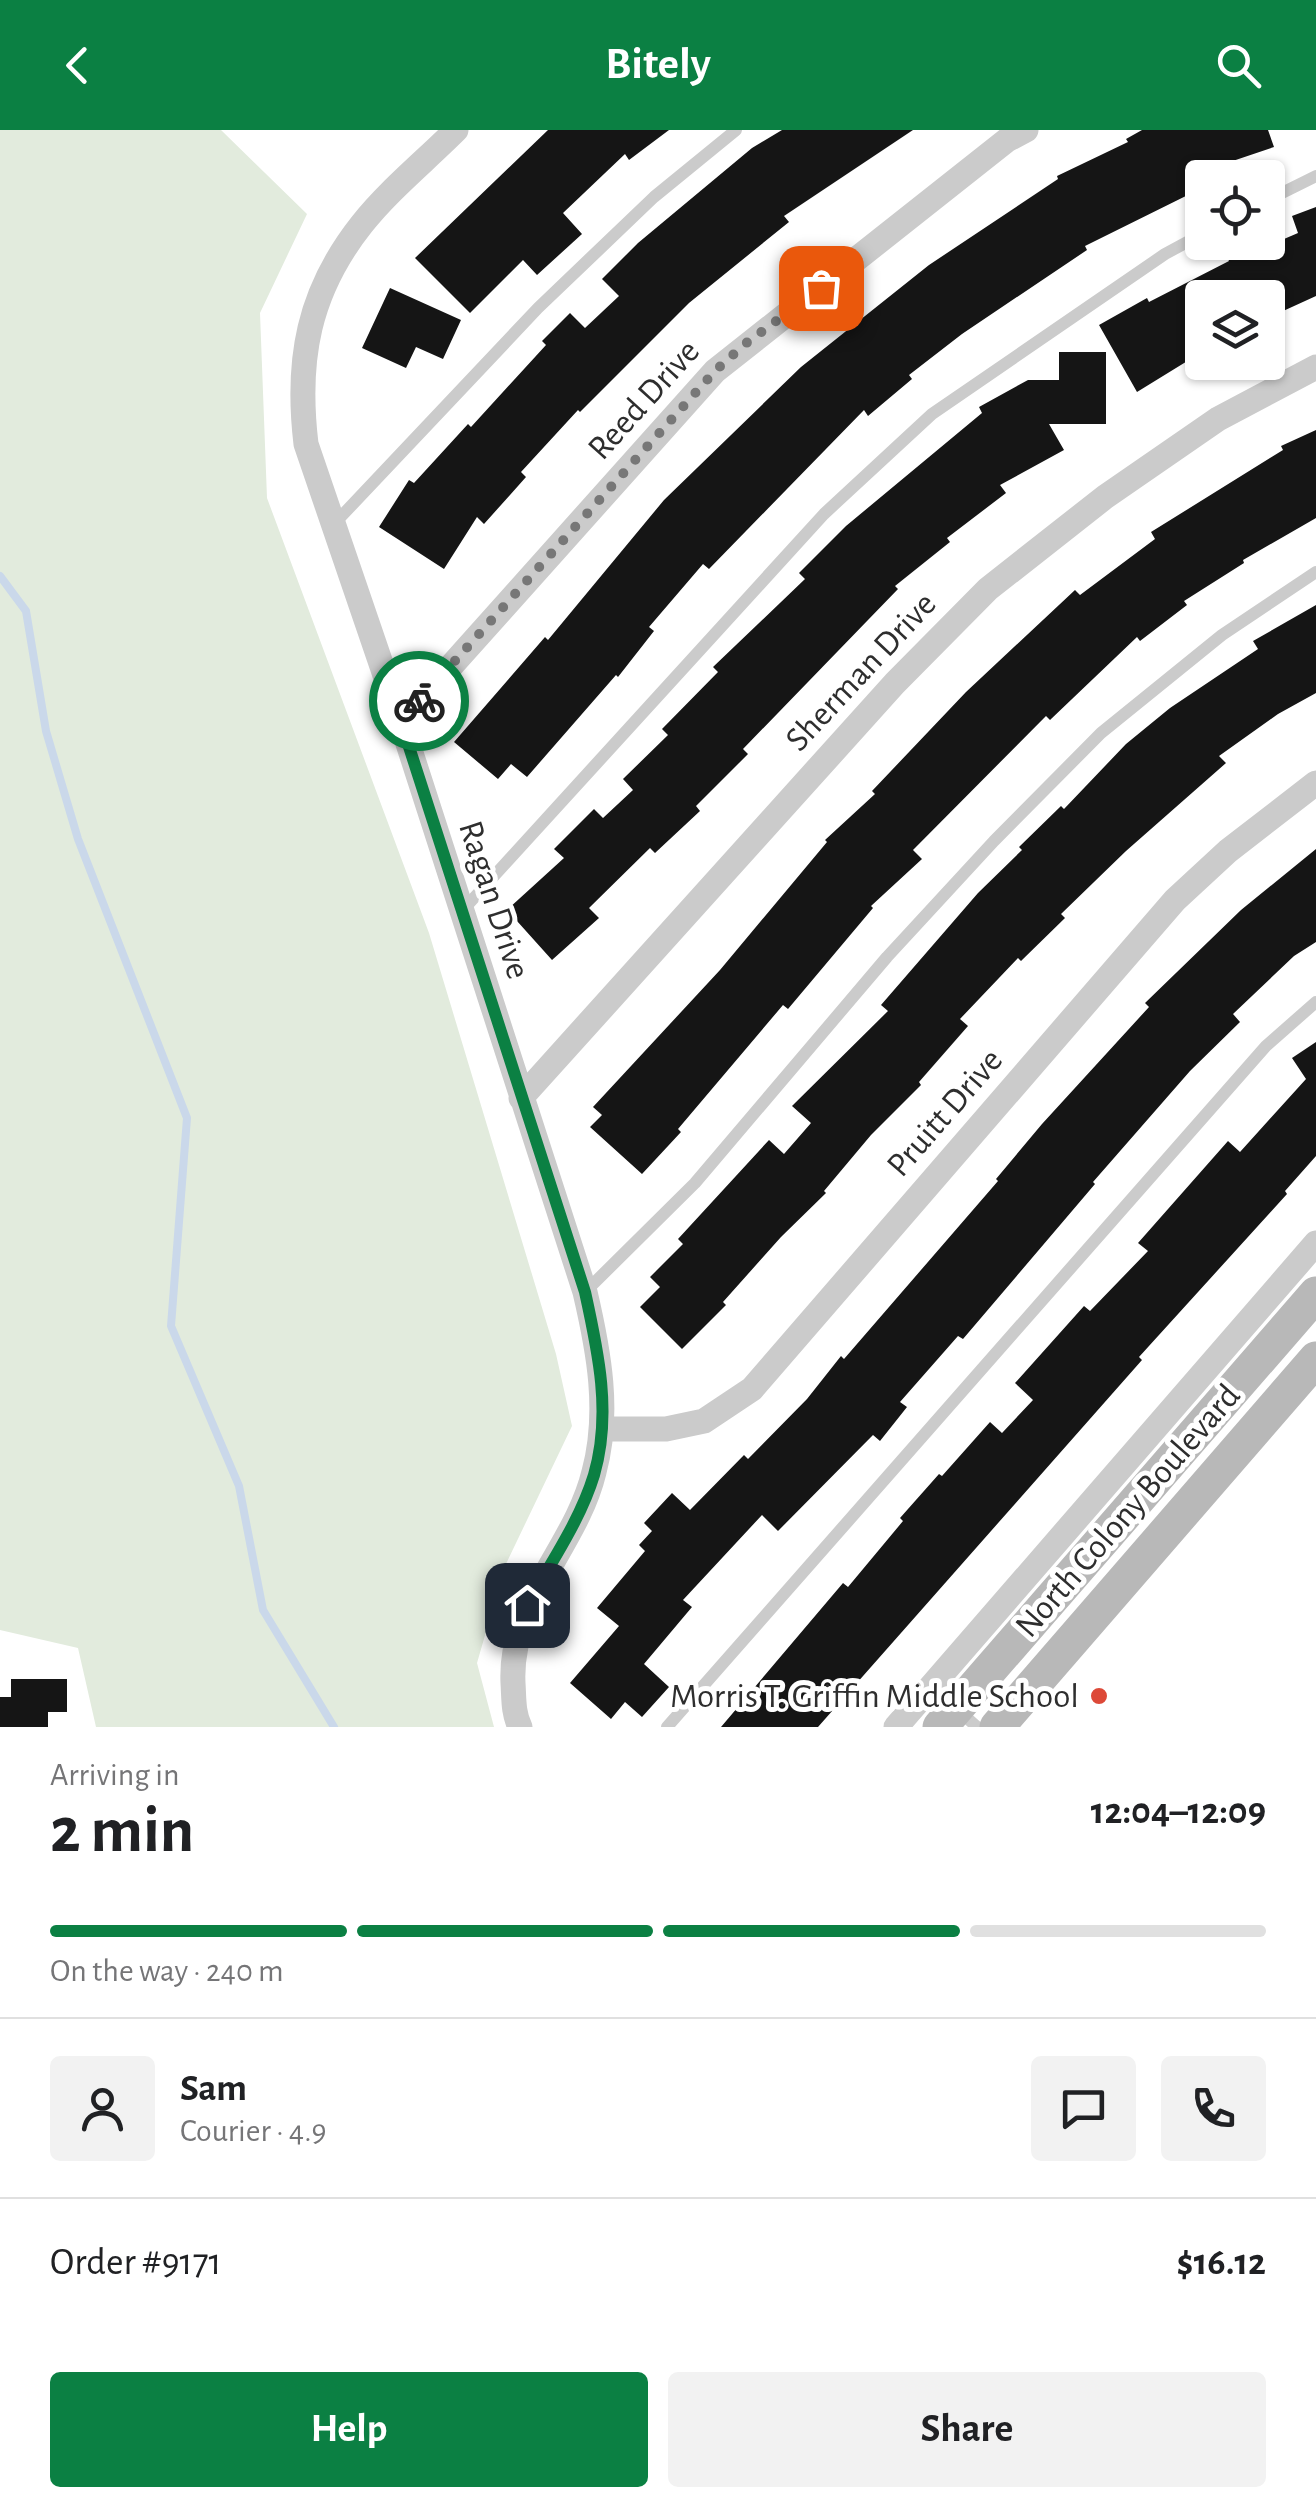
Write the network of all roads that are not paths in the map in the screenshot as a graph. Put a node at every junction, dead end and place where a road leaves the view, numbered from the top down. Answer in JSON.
{"nodes":[{"id":1,"x":456,"y":130,"type":"edge"},
{"id":2,"x":736,"y":130,"type":"edge"},
{"id":3,"x":1026,"y":130,"type":"edge"},
{"id":4,"x":1316,"y":176,"type":"edge"},
{"id":5,"x":1285,"y":192,"type":"edge"},
{"id":6,"x":1185,"y":243,"type":"edge"},
{"id":7,"x":1316,"y":367,"type":"edge"},
{"id":8,"x":334,"y":524,"type":"junction"},
{"id":9,"x":1316,"y":572,"type":"edge"},
{"id":10,"x":401,"y":722,"type":"junction"},
{"id":11,"x":1316,"y":783,"type":"edge"},
{"id":12,"x":462,"y":911,"type":"junction"},
{"id":13,"x":1316,"y":1002,"type":"edge"},
{"id":14,"x":521,"y":1098,"type":"junction"},
{"id":15,"x":1316,"y":1243,"type":"edge"},
{"id":16,"x":585,"y":1292,"type":"junction"},
{"id":17,"x":1316,"y":1294,"type":"edge"},
{"id":18,"x":1316,"y":1360,"type":"edge"},
{"id":19,"x":603,"y":1429,"type":"junction"},
{"id":20,"x":958,"y":1721,"type":"edge"},
{"id":21,"x":520,"y":1727,"type":"edge"},
{"id":22,"x":666,"y":1727,"type":"edge"},
{"id":23,"x":896,"y":1727,"type":"edge"},
{"id":24,"x":997,"y":1727,"type":"edge"}],
"edges":[{"from":1,"to":8,"type":"street","name":"Ragan Drive"},
{"from":2,"to":8,"type":"lane"},
{"from":3,"to":10,"type":"street","name":"Reed Drive"},
{"from":4,"to":5,"type":"lane"},
{"from":6,"to":12,"type":"lane"},
{"from":7,"to":14,"type":"street","name":"Sherman Drive"},
{"from":8,"to":10,"type":"street","name":"Ragan Drive"},
{"from":9,"to":16,"type":"lane"},
{"from":10,"to":12,"type":"street","name":"Ragan Drive"},
{"from":11,"to":19,"type":"street","name":"Pruitt Drive"},
{"from":12,"to":14,"type":"street","name":"Ragan Drive"},
{"from":13,"to":22,"type":"lane"},
{"from":14,"to":16,"type":"street","name":"Ragan Drive"},
{"from":15,"to":23,"type":"street"},
{"from":16,"to":19,"type":"street","name":"Ragan Drive"},
{"from":17,"to":20,"type":"main road","name":"North Colony Boulevard"},
{"from":18,"to":24,"type":"main road","name":"North Colony Boulevard"},
{"from":19,"to":21,"type":"street","name":"Ragan Drive"}]}
